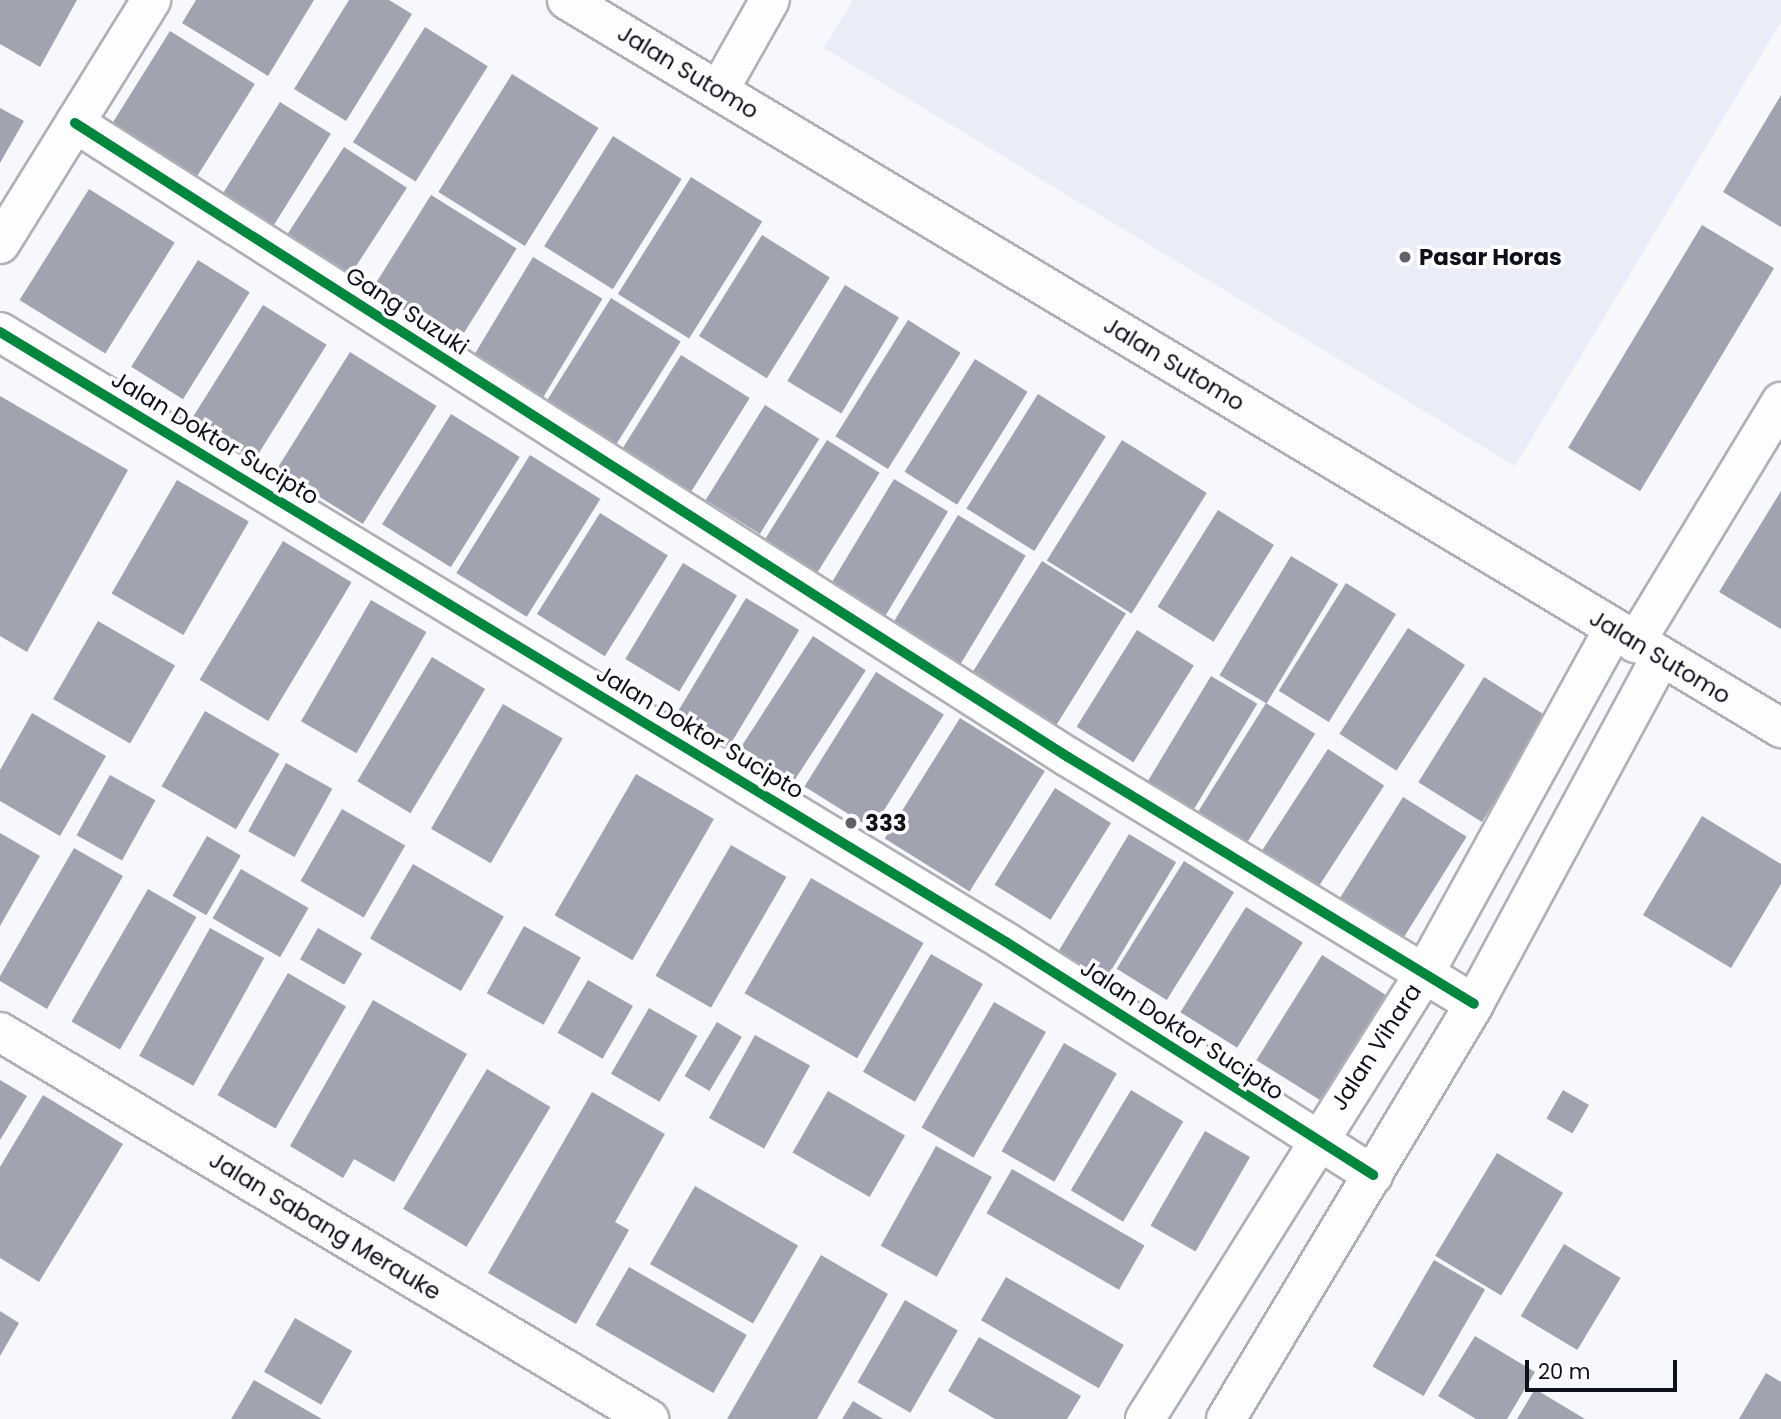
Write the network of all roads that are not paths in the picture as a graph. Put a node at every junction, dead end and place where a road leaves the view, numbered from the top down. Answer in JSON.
{"nodes":[{"id":1,"x":151,"y":0,"type":"edge"},
{"id":2,"x":567,"y":0,"type":"edge"},
{"id":3,"x":770,"y":0,"type":"edge"},
{"id":4,"x":719,"y":90,"type":"junction"},
{"id":5,"x":75,"y":123,"type":"junction"},
{"id":6,"x":0,"y":244,"type":"edge"},
{"id":7,"x":0,"y":332,"type":"edge"},
{"id":8,"x":1781,"y":402,"type":"edge"},
{"id":9,"x":1636,"y":643,"type":"junction"},
{"id":10,"x":1781,"y":728,"type":"edge"},
{"id":11,"x":1424,"y":974,"type":"junction"},
{"id":12,"x":1474,"y":1004,"type":"junction"},
{"id":13,"x":0,"y":1032,"type":"edge"},
{"id":14,"x":1315,"y":1140,"type":"junction"},
{"id":15,"x":1373,"y":1175,"type":"junction"},
{"id":16,"x":649,"y":1419,"type":"edge"},
{"id":17,"x":1145,"y":1419,"type":"edge"},
{"id":18,"x":1226,"y":1419,"type":"edge"}],
"edges":[{"from":1,"to":5,"type":"street"},
{"from":2,"to":4,"type":"street","name":"Jalan Sutomo"},
{"from":3,"to":4,"type":"street"},
{"from":4,"to":9,"type":"street","name":"Jalan Sutomo"},
{"from":5,"to":6,"type":"street"},
{"from":5,"to":11,"type":"street","name":"Gang Suzuki"},
{"from":7,"to":14,"type":"street","name":"Jalan Doktor Sucipto"},
{"from":8,"to":9,"type":"street"},
{"from":9,"to":10,"type":"street","name":"Jalan Sutomo"},
{"from":9,"to":11,"type":"street","name":"Jalan Vihara"},
{"from":9,"to":12,"type":"street"},
{"from":11,"to":12,"type":"street","name":"Gang Suzuki"},
{"from":11,"to":14,"type":"street","name":"Jalan Vihara"},
{"from":12,"to":15,"type":"street"},
{"from":13,"to":16,"type":"street","name":"Jalan Sabang Merauke"},
{"from":14,"to":15,"type":"street","name":"Jalan Doktor Sucipto"},
{"from":14,"to":17,"type":"street","name":"Jalan Vihara"},
{"from":15,"to":18,"type":"street"}]}
